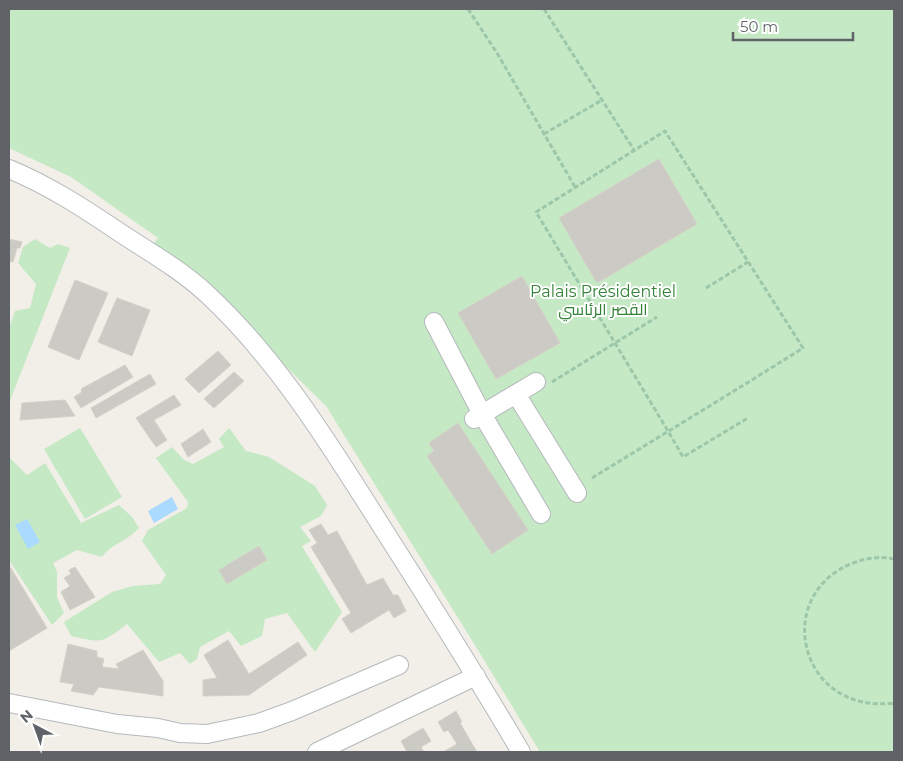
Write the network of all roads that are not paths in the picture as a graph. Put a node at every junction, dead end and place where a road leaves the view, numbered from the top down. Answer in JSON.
{"nodes":[{"id":1,"x":9,"y":169,"type":"edge"},
{"id":2,"x":434,"y":322,"type":"dead end"},
{"id":3,"x":542,"y":383,"type":"road end"},
{"id":4,"x":516,"y":394,"type":"junction"},
{"id":5,"x":478,"y":417,"type":"junction"},
{"id":6,"x":578,"y":493,"type":"dead end"},
{"id":7,"x":541,"y":514,"type":"dead end"},
{"id":8,"x":400,"y":665,"type":"dead end"},
{"id":9,"x":476,"y":676,"type":"junction"},
{"id":10,"x":9,"y":702,"type":"edge"},
{"id":11,"x":317,"y":752,"type":"edge"},
{"id":12,"x":521,"y":752,"type":"edge"}],
"edges":[{"from":1,"to":9,"type":"street"},
{"from":2,"to":5,"type":"street"},
{"from":3,"to":4,"type":"street"},
{"from":4,"to":5,"type":"street"},
{"from":4,"to":6,"type":"street"},
{"from":5,"to":7,"type":"street"},
{"from":8,"to":10,"type":"street"},
{"from":9,"to":11,"type":"street"},
{"from":9,"to":12,"type":"street"}]}
